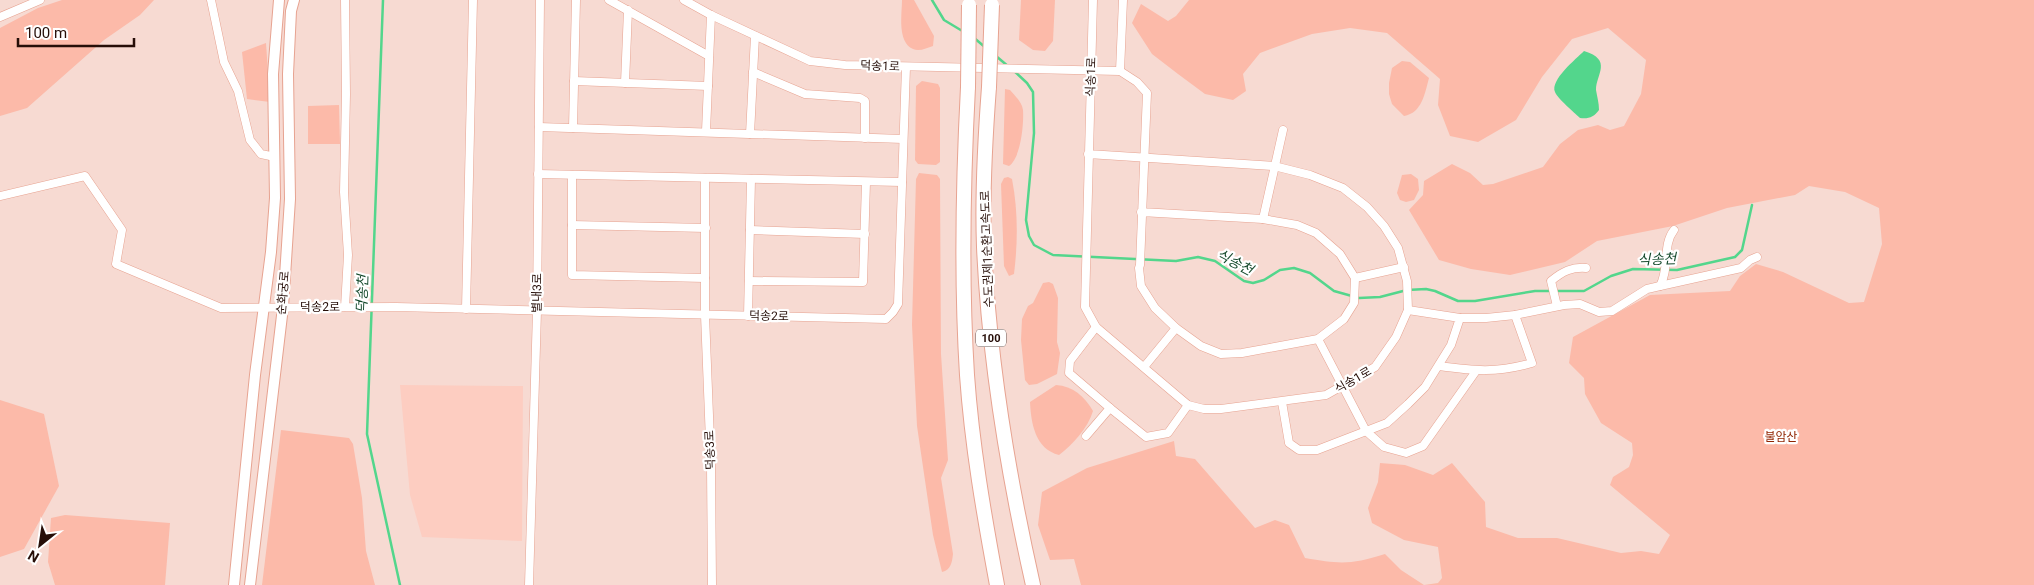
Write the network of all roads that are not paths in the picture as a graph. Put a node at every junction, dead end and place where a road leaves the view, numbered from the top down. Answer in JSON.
{"nodes":[{"id":1,"x":40,"y":0,"type":"edge"},
{"id":2,"x":211,"y":0,"type":"edge"},
{"id":3,"x":279,"y":0,"type":"edge"},
{"id":4,"x":294,"y":0,"type":"edge"},
{"id":5,"x":345,"y":0,"type":"edge"},
{"id":6,"x":473,"y":0,"type":"edge"},
{"id":7,"x":540,"y":0,"type":"edge"},
{"id":8,"x":576,"y":0,"type":"edge"},
{"id":9,"x":609,"y":0,"type":"edge"},
{"id":10,"x":684,"y":0,"type":"edge"},
{"id":11,"x":1093,"y":0,"type":"edge"},
{"id":12,"x":1122,"y":0,"type":"edge"},
{"id":13,"x":969,"y":2,"type":"edge"},
{"id":14,"x":992,"y":3,"type":"edge"},
{"id":15,"x":628,"y":10,"type":"junction"},
{"id":16,"x":712,"y":15,"type":"junction"},
{"id":17,"x":0,"y":17,"type":"edge"},
{"id":18,"x":755,"y":36,"type":"junction"},
{"id":19,"x":709,"y":56,"type":"junction"},
{"id":20,"x":906,"y":67,"type":"junction"},
{"id":21,"x":1091,"y":71,"type":"junction"},
{"id":22,"x":1120,"y":71,"type":"junction"},
{"id":23,"x":753,"y":72,"type":"junction"},
{"id":24,"x":574,"y":81,"type":"junction"},
{"id":25,"x":625,"y":83,"type":"junction"},
{"id":26,"x":708,"y":86,"type":"junction"},
{"id":27,"x":539,"y":127,"type":"junction"},
{"id":28,"x":573,"y":128,"type":"junction"},
{"id":29,"x":1283,"y":130,"type":"dead end"},
{"id":30,"x":706,"y":132,"type":"junction"},
{"id":31,"x":750,"y":134,"type":"junction"},
{"id":32,"x":865,"y":138,"type":"junction"},
{"id":33,"x":903,"y":139,"type":"junction"},
{"id":34,"x":1088,"y":154,"type":"junction"},
{"id":35,"x":275,"y":156,"type":"junction"},
{"id":36,"x":1144,"y":157,"type":"junction"},
{"id":37,"x":1274,"y":166,"type":"junction"},
{"id":38,"x":538,"y":174,"type":"junction"},
{"id":39,"x":572,"y":175,"type":"junction"},
{"id":40,"x":705,"y":178,"type":"junction"},
{"id":41,"x":751,"y":179,"type":"junction"},
{"id":42,"x":866,"y":182,"type":"junction"},
{"id":43,"x":902,"y":182,"type":"junction"},
{"id":44,"x":0,"y":196,"type":"edge"},
{"id":45,"x":1141,"y":212,"type":"junction"},
{"id":46,"x":1263,"y":219,"type":"junction"},
{"id":47,"x":572,"y":225,"type":"junction"},
{"id":48,"x":706,"y":228,"type":"junction"},
{"id":49,"x":750,"y":230,"type":"junction"},
{"id":50,"x":1674,"y":230,"type":"dead end"},
{"id":51,"x":865,"y":234,"type":"junction"},
{"id":52,"x":1757,"y":257,"type":"dead end"},
{"id":53,"x":1404,"y":266,"type":"junction"},
{"id":54,"x":1586,"y":268,"type":"dead end"},
{"id":55,"x":705,"y":278,"type":"junction"},
{"id":56,"x":1355,"y":278,"type":"junction"},
{"id":57,"x":748,"y":281,"type":"junction"},
{"id":58,"x":1661,"y":283,"type":"junction"},
{"id":59,"x":1556,"y":303,"type":"junction"},
{"id":60,"x":263,"y":307,"type":"junction"},
{"id":61,"x":283,"y":307,"type":"junction"},
{"id":62,"x":345,"y":307,"type":"junction"},
{"id":63,"x":466,"y":309,"type":"junction"},
{"id":64,"x":1408,"y":310,"type":"junction"},
{"id":65,"x":537,"y":311,"type":"junction"},
{"id":66,"x":705,"y":315,"type":"junction"},
{"id":67,"x":1515,"y":315,"type":"junction"},
{"id":68,"x":748,"y":316,"type":"junction"},
{"id":69,"x":1460,"y":318,"type":"junction"},
{"id":70,"x":1096,"y":326,"type":"junction"},
{"id":71,"x":1176,"y":328,"type":"junction"},
{"id":72,"x":1318,"y":339,"type":"junction"},
{"id":73,"x":1439,"y":366,"type":"junction"},
{"id":74,"x":1144,"y":367,"type":"junction"},
{"id":75,"x":1476,"y":371,"type":"junction"},
{"id":76,"x":1344,"y":385,"type":"junction"},
{"id":77,"x":1282,"y":402,"type":"junction"},
{"id":78,"x":1188,"y":405,"type":"junction"},
{"id":79,"x":1110,"y":408,"type":"junction"},
{"id":80,"x":1366,"y":431,"type":"junction"},
{"id":81,"x":1086,"y":436,"type":"dead end"},
{"id":82,"x":234,"y":585,"type":"edge"},
{"id":83,"x":250,"y":585,"type":"edge"},
{"id":84,"x":529,"y":585,"type":"edge"},
{"id":85,"x":712,"y":585,"type":"edge"},
{"id":86,"x":997,"y":585,"type":"edge"},
{"id":87,"x":1033,"y":585,"type":"edge"}],
"edges":[{"from":1,"to":17,"type":"street"},
{"from":2,"to":35,"type":"street"},
{"from":3,"to":35,"type":"street","name":"순화궁로"},
{"from":4,"to":61,"type":"street","name":"순화궁로"},
{"from":5,"to":62,"type":"street"},
{"from":6,"to":63,"type":"street"},
{"from":7,"to":27,"type":"street","name":"별내3로"},
{"from":8,"to":24,"type":"street"},
{"from":9,"to":15,"type":"street"},
{"from":10,"to":16,"type":"street","name":"덕송1로"},
{"from":11,"to":21,"type":"street","name":"식송1로"},
{"from":12,"to":22,"type":"street"},
{"from":13,"to":86,"type":"highway","name":"수도권제1순환고속도로","number":"100","bridge":true},
{"from":14,"to":87,"type":"highway","name":"수도권제1순환고속도로","number":"100","bridge":true},
{"from":15,"to":19,"type":"street"},
{"from":15,"to":25,"type":"street"},
{"from":16,"to":18,"type":"street","name":"덕송1로"},
{"from":16,"to":19,"type":"street"},
{"from":18,"to":20,"type":"street","name":"덕송1로"},
{"from":18,"to":23,"type":"street"},
{"from":19,"to":26,"type":"street"},
{"from":20,"to":21,"type":"street","name":"덕송1로"},
{"from":20,"to":33,"type":"street","name":"덕송2로"},
{"from":21,"to":22,"type":"street","name":"덕송1로"},
{"from":21,"to":34,"type":"street","name":"식송1로"},
{"from":22,"to":36,"type":"street"},
{"from":23,"to":31,"type":"street"},
{"from":23,"to":32,"type":"street"},
{"from":24,"to":25,"type":"street"},
{"from":24,"to":28,"type":"street"},
{"from":25,"to":26,"type":"street"},
{"from":26,"to":30,"type":"street"},
{"from":27,"to":28,"type":"street"},
{"from":27,"to":38,"type":"street","name":"별내3로"},
{"from":28,"to":30,"type":"street"},
{"from":29,"to":37,"type":"street"},
{"from":30,"to":31,"type":"street"},
{"from":31,"to":32,"type":"street"},
{"from":32,"to":33,"type":"street"},
{"from":33,"to":43,"type":"street","name":"덕송2로"},
{"from":34,"to":36,"type":"street","name":"식송1로"},
{"from":34,"to":70,"type":"street","name":"식송1로"},
{"from":35,"to":60,"type":"street","name":"순화궁로"},
{"from":36,"to":37,"type":"street","name":"식송1로"},
{"from":36,"to":45,"type":"street"},
{"from":37,"to":46,"type":"street"},
{"from":37,"to":53,"type":"street","name":"식송1로"},
{"from":38,"to":39,"type":"street"},
{"from":38,"to":65,"type":"street","name":"별내3로"},
{"from":39,"to":40,"type":"street"},
{"from":39,"to":47,"type":"street"},
{"from":40,"to":41,"type":"street"},
{"from":40,"to":48,"type":"street","name":"덕송3로"},
{"from":41,"to":42,"type":"street"},
{"from":41,"to":49,"type":"street"},
{"from":42,"to":43,"type":"street"},
{"from":42,"to":51,"type":"street"},
{"from":43,"to":68,"type":"street","name":"덕송2로"},
{"from":44,"to":60,"type":"street","name":"덕송2로"},
{"from":45,"to":46,"type":"street"},
{"from":45,"to":71,"type":"street"},
{"from":46,"to":56,"type":"street"},
{"from":47,"to":48,"type":"street"},
{"from":47,"to":55,"type":"street"},
{"from":48,"to":55,"type":"street","name":"덕송3로"},
{"from":49,"to":51,"type":"street"},
{"from":49,"to":57,"type":"street"},
{"from":50,"to":58,"type":"street"},
{"from":51,"to":57,"type":"street"},
{"from":52,"to":58,"type":"street"},
{"from":53,"to":56,"type":"street"},
{"from":53,"to":64,"type":"street","name":"식송1로"},
{"from":54,"to":59,"type":"street"},
{"from":55,"to":66,"type":"street","name":"덕송3로"},
{"from":56,"to":72,"type":"street"},
{"from":57,"to":68,"type":"street"},
{"from":58,"to":59,"type":"street"},
{"from":59,"to":67,"type":"street"},
{"from":60,"to":61,"type":"street","name":"덕송2로"},
{"from":60,"to":82,"type":"street","name":"순화궁로"},
{"from":61,"to":62,"type":"street","name":"덕송2로"},
{"from":61,"to":83,"type":"street","name":"순화궁로"},
{"from":62,"to":63,"type":"street","name":"덕송2로"},
{"from":63,"to":65,"type":"street","name":"덕송2로"},
{"from":64,"to":69,"type":"street"},
{"from":64,"to":76,"type":"street","name":"식송1로"},
{"from":65,"to":66,"type":"street","name":"덕송2로"},
{"from":65,"to":84,"type":"street","name":"별내3로"},
{"from":66,"to":68,"type":"street","name":"덕송2로"},
{"from":66,"to":85,"type":"street","name":"덕송3로"},
{"from":67,"to":69,"type":"street"},
{"from":67,"to":75,"type":"street"},
{"from":69,"to":73,"type":"street"},
{"from":70,"to":74,"type":"street","name":"식송1로"},
{"from":70,"to":79,"type":"street"},
{"from":71,"to":72,"type":"street"},
{"from":71,"to":74,"type":"street"},
{"from":72,"to":76,"type":"street"},
{"from":73,"to":75,"type":"street"},
{"from":73,"to":80,"type":"street"},
{"from":74,"to":78,"type":"street","name":"식송1로"},
{"from":75,"to":80,"type":"street"},
{"from":76,"to":77,"type":"street","name":"식송1로"},
{"from":76,"to":80,"type":"street"},
{"from":77,"to":78,"type":"street","name":"식송1로"},
{"from":77,"to":80,"type":"street"},
{"from":78,"to":79,"type":"street"},
{"from":79,"to":81,"type":"street"}]}
